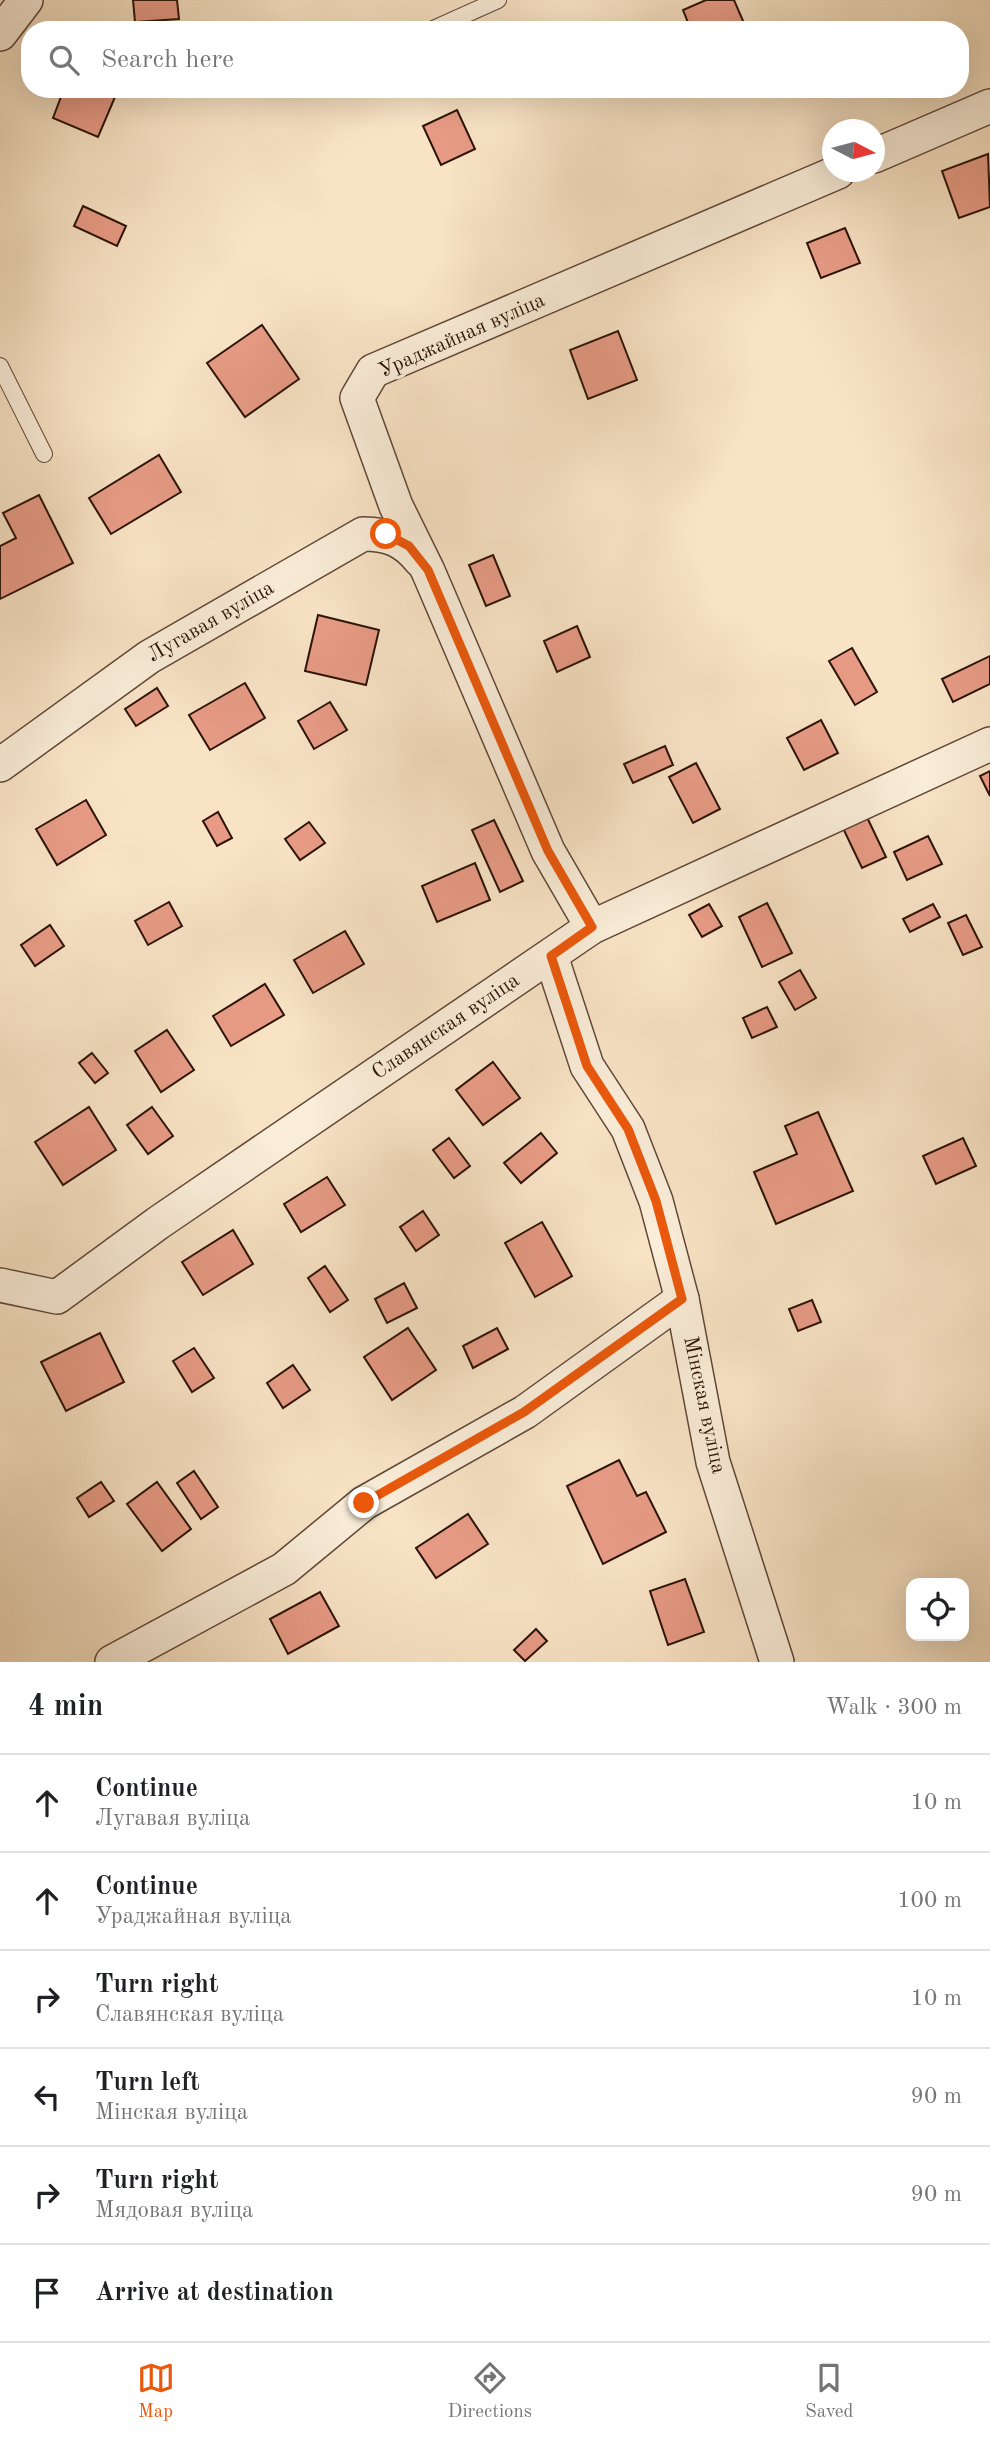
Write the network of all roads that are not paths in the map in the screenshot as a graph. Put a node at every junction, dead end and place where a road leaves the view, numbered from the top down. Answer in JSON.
{"nodes":[{"id":1,"x":26,"y":0,"type":"edge"},
{"id":2,"x":498,"y":0,"type":"edge"},
{"id":3,"x":451,"y":21,"type":"edge"},
{"id":4,"x":0,"y":34,"type":"edge"},
{"id":5,"x":990,"y":106,"type":"edge"},
{"id":6,"x":885,"y":151,"type":"edge"},
{"id":7,"x":822,"y":179,"type":"edge"},
{"id":8,"x":0,"y":366,"type":"edge"},
{"id":9,"x":44,"y":454,"type":"dead end"},
{"id":10,"x":428,"y":570,"type":"junction"},
{"id":11,"x":990,"y":744,"type":"edge"},
{"id":12,"x":0,"y":765,"type":"edge"},
{"id":13,"x":592,"y":927,"type":"junction"},
{"id":14,"x":551,"y":956,"type":"junction"},
{"id":15,"x":0,"y":1285,"type":"edge"},
{"id":16,"x":682,"y":1299,"type":"junction"},
{"id":17,"x":775,"y":1660,"type":"edge"},
{"id":18,"x":112,"y":1662,"type":"edge"}],
"edges":[{"from":1,"to":4,"type":"street"},
{"from":2,"to":3,"type":"lane"},
{"from":5,"to":6,"type":"street"},
{"from":7,"to":10,"type":"street","name":"Ураджайная вуліца"},
{"from":8,"to":9,"type":"lane"},
{"from":10,"to":12,"type":"street","name":"Лугавая вуліца"},
{"from":10,"to":13,"type":"street","name":"Ураджайная вуліца"},
{"from":11,"to":13,"type":"street","name":"Славянская вуліца"},
{"from":13,"to":14,"type":"street","name":"Славянская вуліца"},
{"from":14,"to":15,"type":"street","name":"Славянская вуліца"},
{"from":14,"to":16,"type":"street","name":"Мінская вуліца"},
{"from":16,"to":17,"type":"street","name":"Мінская вуліца"},
{"from":16,"to":18,"type":"street"}]}
